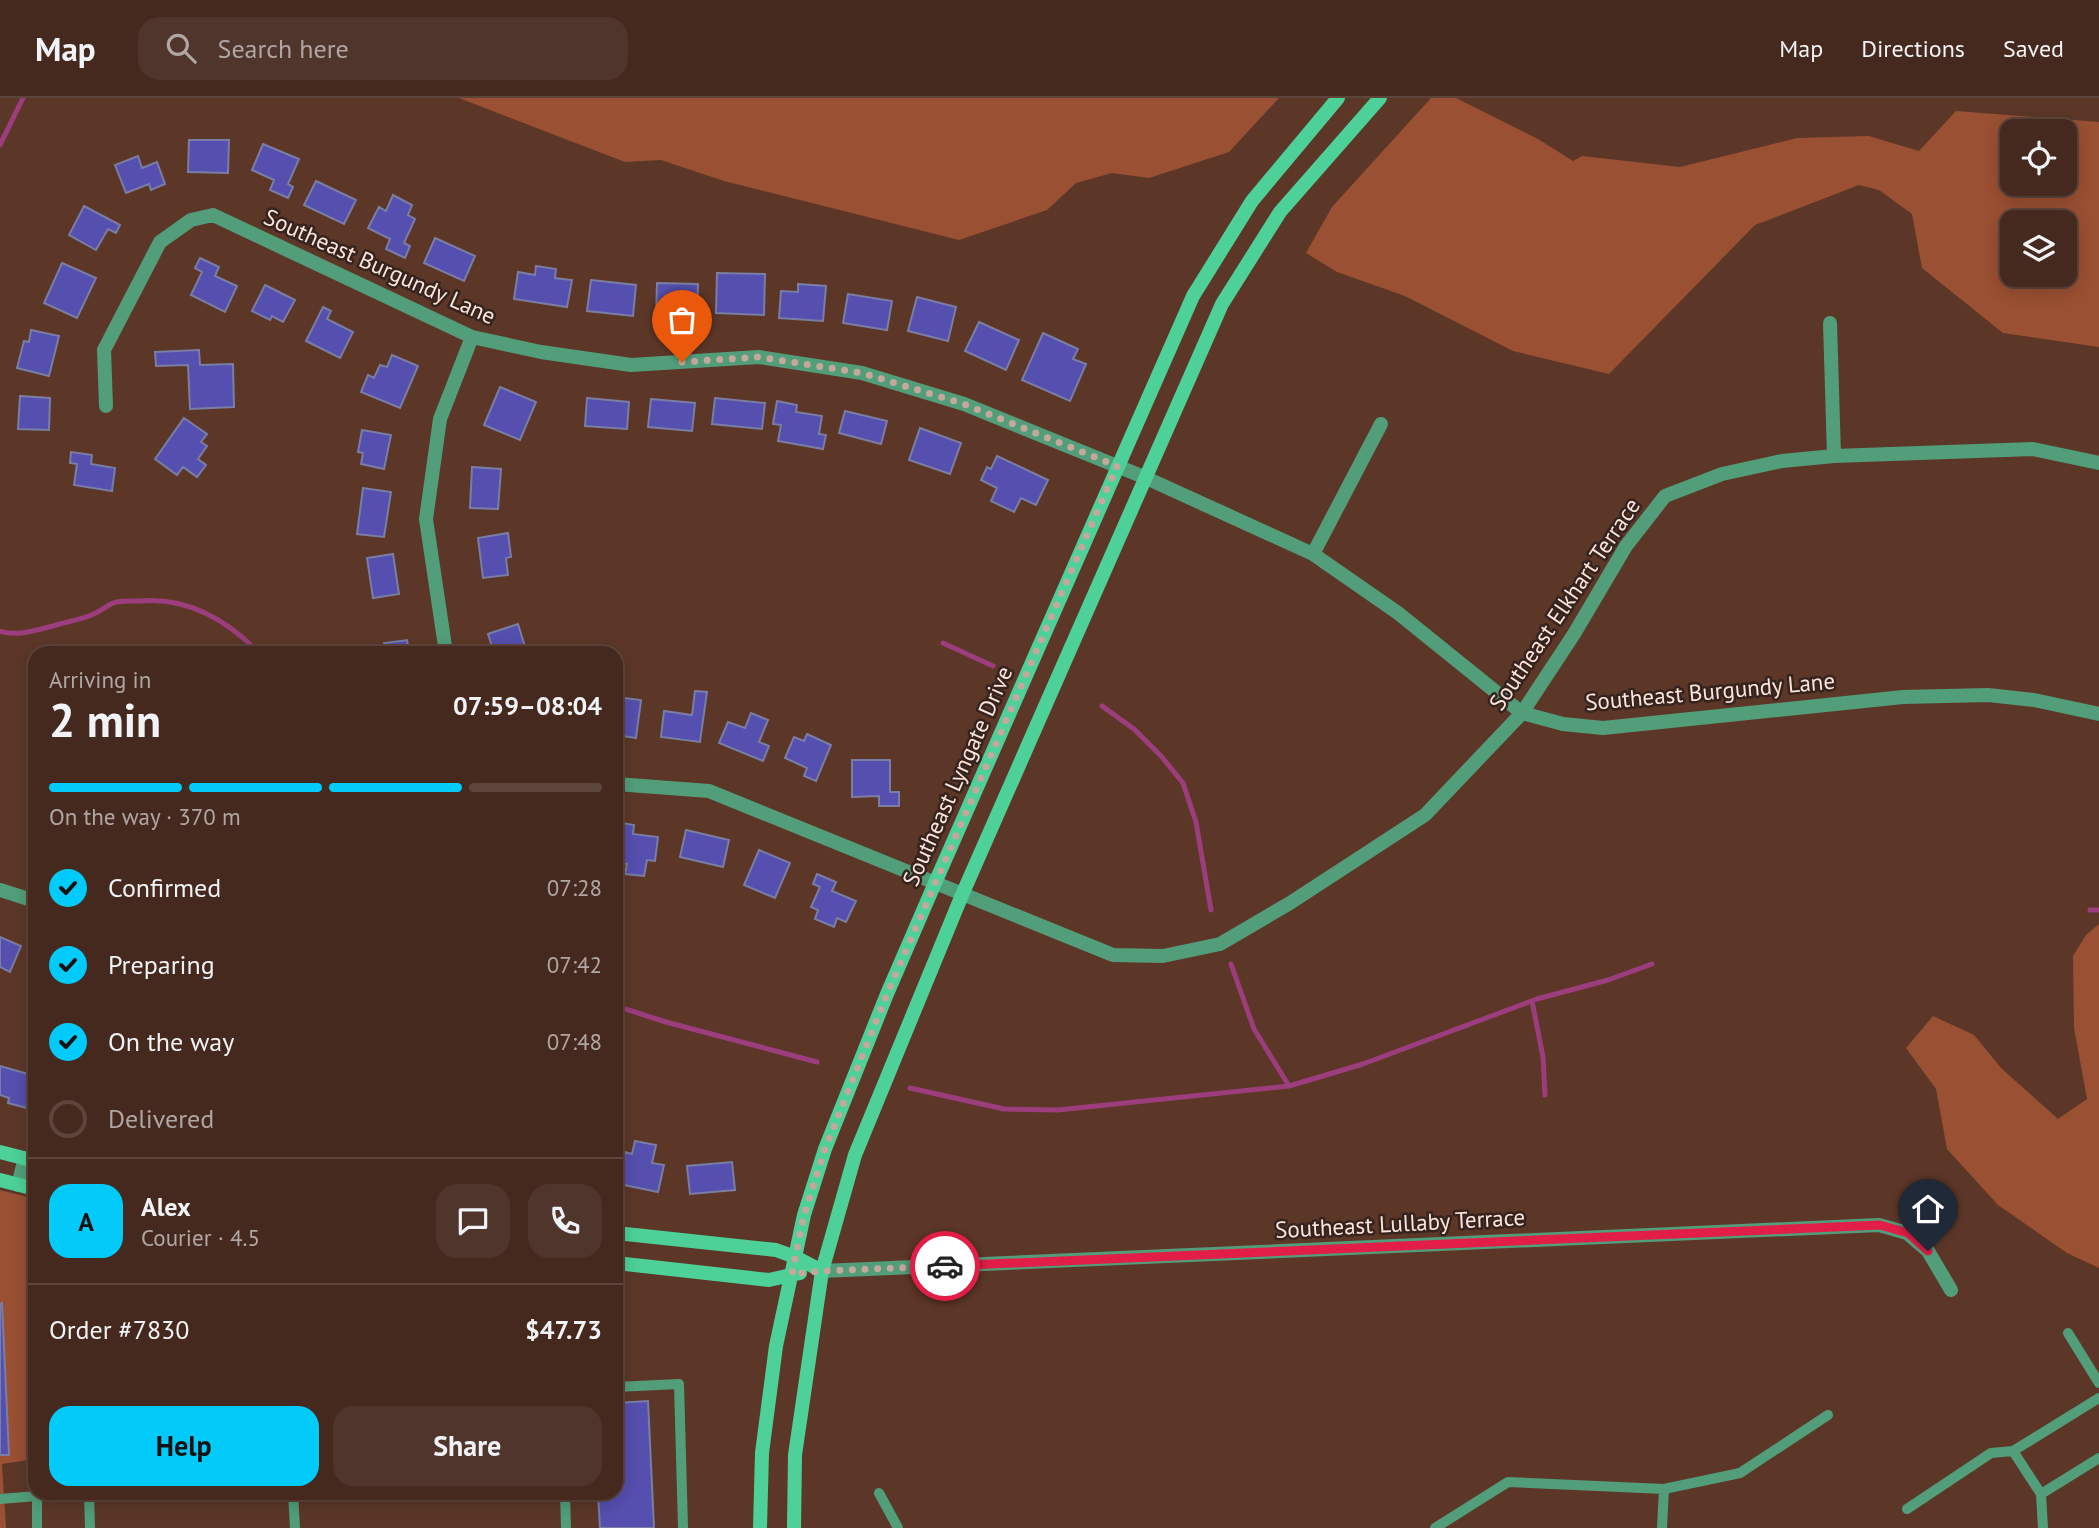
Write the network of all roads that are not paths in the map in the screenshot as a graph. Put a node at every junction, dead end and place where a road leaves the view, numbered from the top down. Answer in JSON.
{"nodes":[{"id":1,"x":1338,"y":98,"type":"edge"},
{"id":2,"x":1380,"y":98,"type":"edge"},
{"id":3,"x":1830,"y":323,"type":"dead end"},
{"id":4,"x":472,"y":337,"type":"junction"},
{"id":5,"x":106,"y":406,"type":"dead end"},
{"id":6,"x":1381,"y":424,"type":"dead end"},
{"id":7,"x":1834,"y":456,"type":"junction"},
{"id":8,"x":2099,"y":463,"type":"edge"},
{"id":9,"x":1117,"y":466,"type":"junction"},
{"id":10,"x":1144,"y":477,"type":"junction"},
{"id":11,"x":1313,"y":554,"type":"junction"},
{"id":12,"x":445,"y":646,"type":"edge"},
{"id":13,"x":1522,"y":713,"type":"junction"},
{"id":14,"x":2099,"y":714,"type":"edge"},
{"id":15,"x":623,"y":785,"type":"edge"},
{"id":16,"x":935,"y":883,"type":"junction"},
{"id":17,"x":0,"y":890,"type":"edge"},
{"id":18,"x":962,"y":895,"type":"junction"},
{"id":19,"x":28,"y":899,"type":"edge"},
{"id":20,"x":0,"y":1152,"type":"edge"},
{"id":21,"x":28,"y":1159,"type":"edge"},
{"id":22,"x":28,"y":1164,"type":"edge"},
{"id":23,"x":0,"y":1180,"type":"edge"},
{"id":24,"x":18,"y":1185,"type":"junction"},
{"id":25,"x":28,"y":1187,"type":"edge"},
{"id":26,"x":623,"y":1234,"type":"edge"},
{"id":27,"x":795,"y":1256,"type":"junction"},
{"id":28,"x":623,"y":1264,"type":"edge"},
{"id":29,"x":822,"y":1271,"type":"junction"},
{"id":30,"x":792,"y":1274,"type":"junction"},
{"id":31,"x":1951,"y":1290,"type":"dead end"},
{"id":32,"x":2068,"y":1333,"type":"dead end"},
{"id":33,"x":2099,"y":1383,"type":"edge"},
{"id":34,"x":623,"y":1387,"type":"edge"},
{"id":35,"x":2099,"y":1398,"type":"edge"},
{"id":36,"x":1828,"y":1415,"type":"dead end"},
{"id":37,"x":2013,"y":1451,"type":"junction"},
{"id":38,"x":2099,"y":1458,"type":"edge"},
{"id":39,"x":1664,"y":1489,"type":"junction"},
{"id":40,"x":879,"y":1493,"type":"dead end"},
{"id":41,"x":2041,"y":1494,"type":"junction"},
{"id":42,"x":28,"y":1497,"type":"edge"},
{"id":43,"x":0,"y":1499,"type":"edge"},
{"id":44,"x":37,"y":1500,"type":"edge"},
{"id":45,"x":89,"y":1500,"type":"edge"},
{"id":46,"x":293,"y":1500,"type":"edge"},
{"id":47,"x":565,"y":1500,"type":"edge"},
{"id":48,"x":1907,"y":1509,"type":"dead end"},
{"id":49,"x":37,"y":1528,"type":"edge"},
{"id":50,"x":90,"y":1528,"type":"edge"},
{"id":51,"x":295,"y":1528,"type":"edge"},
{"id":52,"x":566,"y":1528,"type":"edge"},
{"id":53,"x":683,"y":1528,"type":"edge"},
{"id":54,"x":760,"y":1528,"type":"edge"},
{"id":55,"x":794,"y":1528,"type":"edge"},
{"id":56,"x":898,"y":1528,"type":"edge"},
{"id":57,"x":1434,"y":1528,"type":"edge"},
{"id":58,"x":1662,"y":1528,"type":"edge"},
{"id":59,"x":2043,"y":1528,"type":"edge"}],
"edges":[{"from":1,"to":9,"type":"street","name":"Southeast Lyngate Drive"},
{"from":2,"to":10,"type":"street"},
{"from":3,"to":7,"type":"street"},
{"from":4,"to":5,"type":"street","name":"Southeast Burgundy Lane"},
{"from":4,"to":9,"type":"street","name":"Southeast Burgundy Lane"},
{"from":4,"to":12,"type":"street"},
{"from":6,"to":11,"type":"street"},
{"from":7,"to":8,"type":"street","name":"Southeast Elkhart Terrace"},
{"from":7,"to":13,"type":"street","name":"Southeast Elkhart Terrace"},
{"from":9,"to":10,"type":"street","name":"Southeast Burgundy Lane"},
{"from":9,"to":16,"type":"street","name":"Southeast Lyngate Drive"},
{"from":10,"to":11,"type":"street","name":"Southeast Burgundy Lane"},
{"from":10,"to":18,"type":"street"},
{"from":11,"to":13,"type":"street","name":"Southeast Burgundy Lane"},
{"from":13,"to":14,"type":"street","name":"Southeast Burgundy Lane"},
{"from":13,"to":18,"type":"street","name":"Southeast Elkhart Terrace"},
{"from":15,"to":16,"type":"street","name":"Southeast Elkhart Terrace"},
{"from":16,"to":18,"type":"street","name":"Southeast Elkhart Terrace"},
{"from":16,"to":27,"type":"street","name":"Southeast Lyngate Drive"},
{"from":17,"to":19,"type":"street"},
{"from":18,"to":29,"type":"street"},
{"from":20,"to":21,"type":"street"},
{"from":22,"to":24,"type":"street"},
{"from":23,"to":24,"type":"street"},
{"from":24,"to":25,"type":"street"},
{"from":26,"to":27,"type":"street"},
{"from":27,"to":29,"type":"street"},
{"from":27,"to":30,"type":"street","name":"Southeast Lyngate Drive"},
{"from":28,"to":30,"type":"street"},
{"from":29,"to":30,"type":"street"},
{"from":29,"to":31,"type":"street","name":"Southeast Lullaby Terrace"},
{"from":29,"to":55,"type":"street"},
{"from":30,"to":54,"type":"street","name":"Southeast Lyngate Drive"},
{"from":32,"to":33,"type":"lane"},
{"from":34,"to":53,"type":"lane"},
{"from":35,"to":37,"type":"lane"},
{"from":36,"to":39,"type":"lane"},
{"from":37,"to":41,"type":"lane"},
{"from":37,"to":48,"type":"lane"},
{"from":38,"to":41,"type":"lane"},
{"from":39,"to":57,"type":"lane"},
{"from":39,"to":58,"type":"lane"},
{"from":40,"to":56,"type":"lane"},
{"from":41,"to":59,"type":"lane"},
{"from":42,"to":43,"type":"lane"},
{"from":44,"to":49,"type":"lane"},
{"from":45,"to":50,"type":"lane"},
{"from":46,"to":51,"type":"lane"},
{"from":47,"to":52,"type":"lane"}]}
